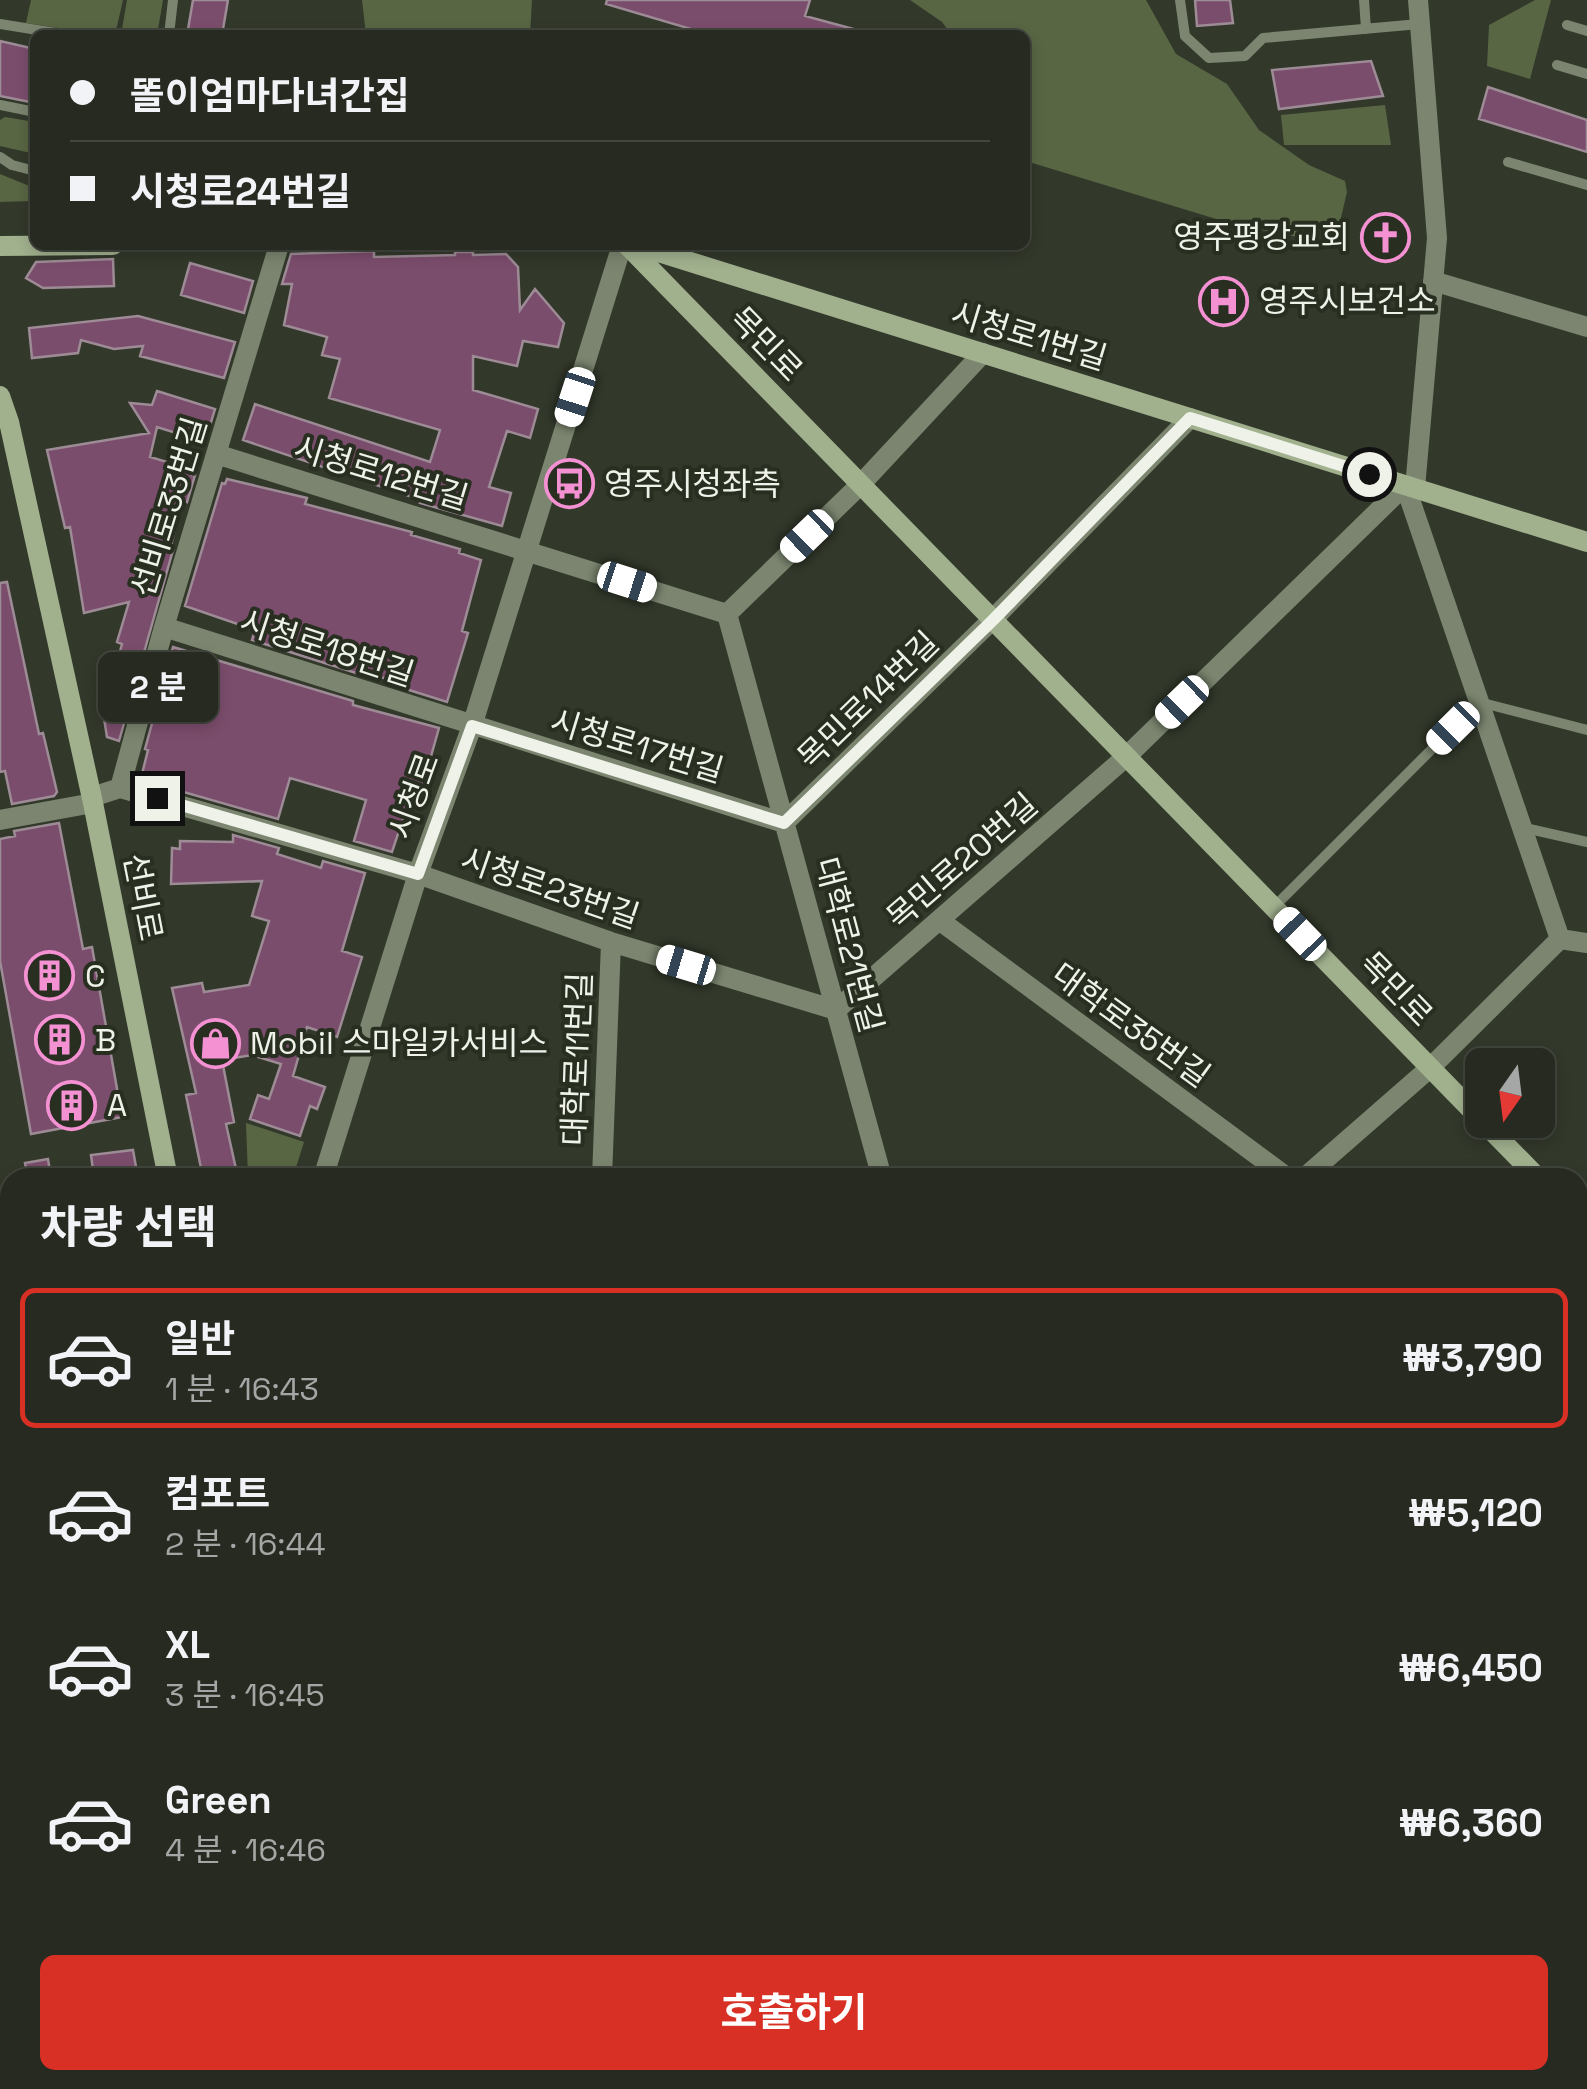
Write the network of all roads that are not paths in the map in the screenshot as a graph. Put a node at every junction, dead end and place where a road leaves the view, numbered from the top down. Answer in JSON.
{"nodes":[{"id":1,"x":173,"y":0,"type":"edge"},
{"id":2,"x":1180,"y":0,"type":"edge"},
{"id":3,"x":1364,"y":0,"type":"edge"},
{"id":4,"x":1418,"y":0,"type":"edge"},
{"id":5,"x":0,"y":24,"type":"edge"},
{"id":6,"x":1420,"y":24,"type":"junction"},
{"id":7,"x":1567,"y":25,"type":"dead end"},
{"id":8,"x":1366,"y":29,"type":"junction"},
{"id":9,"x":37,"y":30,"type":"edge"},
{"id":10,"x":170,"y":30,"type":"edge"},
{"id":11,"x":1587,"y":31,"type":"edge"},
{"id":12,"x":1557,"y":64,"type":"dead end"},
{"id":13,"x":1587,"y":74,"type":"edge"},
{"id":14,"x":0,"y":105,"type":"edge"},
{"id":15,"x":30,"y":111,"type":"edge"},
{"id":16,"x":0,"y":157,"type":"edge"},
{"id":17,"x":1508,"y":162,"type":"dead end"},
{"id":18,"x":30,"y":170,"type":"edge"},
{"id":19,"x":1587,"y":185,"type":"edge"},
{"id":20,"x":30,"y":245,"type":"edge"},
{"id":21,"x":0,"y":246,"type":"edge"},
{"id":22,"x":277,"y":250,"type":"edge"},
{"id":23,"x":623,"y":250,"type":"edge"},
{"id":24,"x":630,"y":250,"type":"edge"},
{"id":25,"x":652,"y":250,"type":"edge"},
{"id":26,"x":1433,"y":281,"type":"junction"},
{"id":27,"x":1587,"y":327,"type":"edge"},
{"id":28,"x":983,"y":354,"type":"junction"},
{"id":29,"x":0,"y":396,"type":"edge"},
{"id":30,"x":1190,"y":418,"type":"junction"},
{"id":31,"x":216,"y":454,"type":"junction"},
{"id":32,"x":861,"y":484,"type":"junction"},
{"id":33,"x":1410,"y":487,"type":"junction"},
{"id":34,"x":1587,"y":542,"type":"edge"},
{"id":35,"x":527,"y":550,"type":"junction"},
{"id":36,"x":727,"y":614,"type":"junction"},
{"id":37,"x":993,"y":620,"type":"junction"},
{"id":38,"x":164,"y":627,"type":"junction"},
{"id":39,"x":1479,"y":702,"type":"junction"},
{"id":40,"x":472,"y":726,"type":"junction"},
{"id":41,"x":1587,"y":730,"type":"edge"},
{"id":42,"x":1127,"y":756,"type":"junction"},
{"id":43,"x":120,"y":788,"type":"junction"},
{"id":44,"x":93,"y":800,"type":"junction"},
{"id":45,"x":0,"y":820,"type":"edge"},
{"id":46,"x":784,"y":823,"type":"junction"},
{"id":47,"x":1522,"y":828,"type":"junction"},
{"id":48,"x":1587,"y":842,"type":"edge"},
{"id":49,"x":418,"y":874,"type":"junction"},
{"id":50,"x":1274,"y":907,"type":"junction"},
{"id":51,"x":939,"y":920,"type":"junction"},
{"id":52,"x":1560,"y":939,"type":"junction"},
{"id":53,"x":611,"y":942,"type":"junction"},
{"id":54,"x":1587,"y":943,"type":"edge"},
{"id":55,"x":836,"y":1010,"type":"junction"},
{"id":56,"x":1430,"y":1068,"type":"junction"},
{"id":57,"x":166,"y":1168,"type":"edge"},
{"id":58,"x":326,"y":1168,"type":"edge"},
{"id":59,"x":602,"y":1168,"type":"edge"},
{"id":60,"x":879,"y":1168,"type":"edge"},
{"id":61,"x":1274,"y":1168,"type":"edge"},
{"id":62,"x":1315,"y":1168,"type":"edge"},
{"id":63,"x":1528,"y":1168,"type":"edge"}],
"edges":[{"from":1,"to":10,"type":"lane"},
{"from":2,"to":8,"type":"lane"},
{"from":3,"to":8,"type":"lane"},
{"from":4,"to":6,"type":"street"},
{"from":5,"to":9,"type":"lane"},
{"from":6,"to":8,"type":"lane"},
{"from":6,"to":26,"type":"street"},
{"from":7,"to":11,"type":"lane"},
{"from":12,"to":13,"type":"lane"},
{"from":14,"to":15,"type":"lane"},
{"from":16,"to":18,"type":"lane"},
{"from":17,"to":19,"type":"lane"},
{"from":20,"to":21,"type":"main road"},
{"from":22,"to":31,"type":"street","name":"선비로33번길"},
{"from":23,"to":35,"type":"street","name":"시청로"},
{"from":24,"to":32,"type":"main road","name":"목민로"},
{"from":25,"to":28,"type":"main road","name":"시청로1번길"},
{"from":26,"to":27,"type":"street"},
{"from":26,"to":33,"type":"street"},
{"from":28,"to":30,"type":"main road","name":"시청로1번길"},
{"from":28,"to":32,"type":"street"},
{"from":29,"to":44,"type":"main road","name":"선비로"},
{"from":30,"to":33,"type":"main road","name":"시청로1번길"},
{"from":30,"to":37,"type":"street"},
{"from":31,"to":35,"type":"street","name":"시청로12번길"},
{"from":31,"to":38,"type":"street","name":"선비로33번길"},
{"from":32,"to":36,"type":"street"},
{"from":32,"to":37,"type":"main road","name":"목민로"},
{"from":33,"to":34,"type":"main road","name":"시청로1번길"},
{"from":33,"to":39,"type":"street"},
{"from":33,"to":42,"type":"street"},
{"from":35,"to":36,"type":"street"},
{"from":35,"to":40,"type":"street","name":"시청로"},
{"from":36,"to":46,"type":"street","name":"대학로21번길"},
{"from":37,"to":42,"type":"main road","name":"목민로"},
{"from":37,"to":46,"type":"street","name":"목민로14번길"},
{"from":38,"to":40,"type":"street","name":"시청로18번길"},
{"from":38,"to":43,"type":"street","name":"선비로33번길"},
{"from":39,"to":41,"type":"lane"},
{"from":39,"to":47,"type":"street"},
{"from":39,"to":50,"type":"lane"},
{"from":40,"to":46,"type":"street","name":"시청로17번길"},
{"from":40,"to":49,"type":"street","name":"시청로"},
{"from":42,"to":50,"type":"main road","name":"목민로"},
{"from":42,"to":51,"type":"street","name":"목민로20번길"},
{"from":43,"to":44,"type":"street"},
{"from":43,"to":49,"type":"street","name":"시청로23번길"},
{"from":44,"to":45,"type":"street"},
{"from":44,"to":57,"type":"main road","name":"선비로"},
{"from":46,"to":55,"type":"street","name":"대학로21번길"},
{"from":47,"to":48,"type":"lane"},
{"from":47,"to":52,"type":"street"},
{"from":49,"to":53,"type":"street","name":"시청로23번길"},
{"from":49,"to":58,"type":"street","name":"시청로"},
{"from":50,"to":56,"type":"main road","name":"목민로"},
{"from":51,"to":55,"type":"street","name":"목민로20번길"},
{"from":51,"to":61,"type":"street","name":"대학로35번길"},
{"from":52,"to":54,"type":"street"},
{"from":52,"to":56,"type":"street"},
{"from":53,"to":55,"type":"street","name":"시청로23번길"},
{"from":53,"to":59,"type":"street","name":"대학로11번길"},
{"from":55,"to":60,"type":"street","name":"대학로21번길"},
{"from":56,"to":62,"type":"street"},
{"from":56,"to":63,"type":"main road","name":"목민로"}]}
